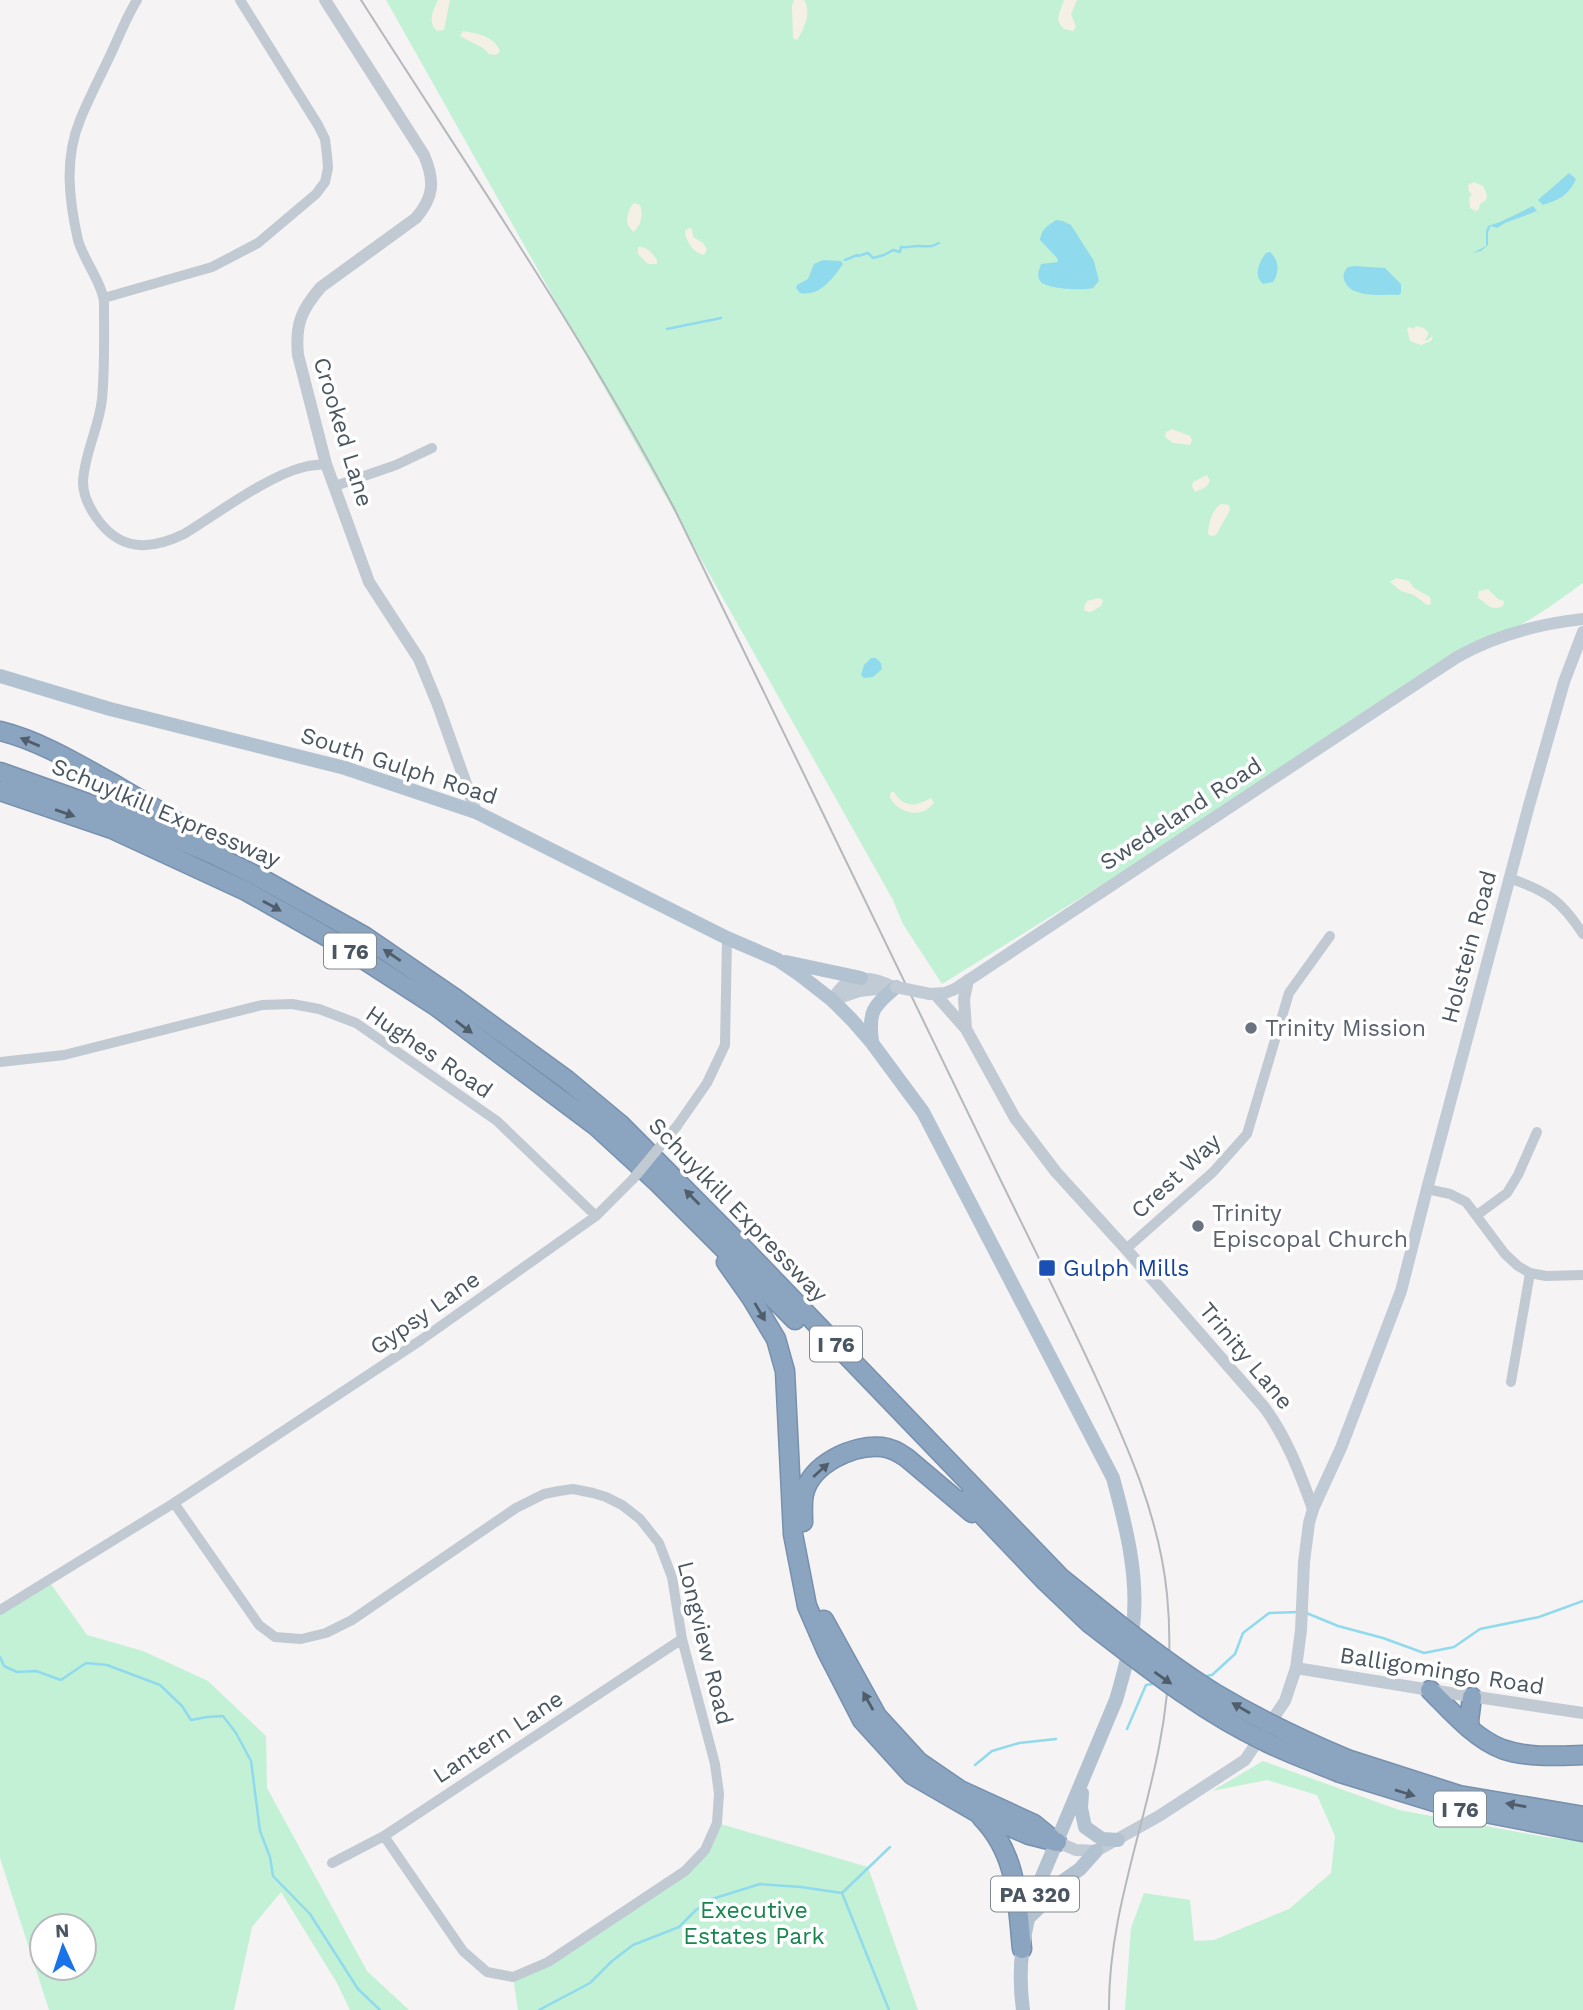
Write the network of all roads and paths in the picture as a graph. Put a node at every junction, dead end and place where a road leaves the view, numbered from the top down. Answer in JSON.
{"nodes":[{"id":1,"x":137,"y":0,"type":"edge"},
{"id":2,"x":240,"y":0,"type":"edge"},
{"id":3,"x":325,"y":0,"type":"edge"},
{"id":4,"x":104,"y":298,"type":"junction"},
{"id":5,"x":432,"y":448,"type":"dead end"},
{"id":6,"x":326,"y":464,"type":"junction"},
{"id":7,"x":335,"y":486,"type":"junction"},
{"id":8,"x":1583,"y":619,"type":"edge"},
{"id":9,"x":1583,"y":632,"type":"edge"},
{"id":10,"x":0,"y":676,"type":"edge"},
{"id":11,"x":0,"y":731,"type":"edge"},
{"id":12,"x":0,"y":772,"type":"edge"},
{"id":13,"x":0,"y":791,"type":"edge"},
{"id":14,"x":476,"y":812,"type":"junction"},
{"id":15,"x":257,"y":876,"type":"junction"},
{"id":16,"x":1509,"y":878,"type":"junction"},
{"id":17,"x":1583,"y":934,"type":"edge"},
{"id":18,"x":1330,"y":936,"type":"dead end"},
{"id":19,"x":727,"y":938,"type":"junction"},
{"id":20,"x":778,"y":960,"type":"junction"},
{"id":21,"x":862,"y":978,"type":"junction"},
{"id":22,"x":968,"y":980,"type":"junction"},
{"id":23,"x":895,"y":987,"type":"junction"},
{"id":24,"x":932,"y":994,"type":"junction"},
{"id":25,"x":832,"y":1000,"type":"junction"},
{"id":26,"x":966,"y":1029,"type":"junction"},
{"id":27,"x":872,"y":1043,"type":"junction"},
{"id":28,"x":0,"y":1062,"type":"edge"},
{"id":29,"x":1537,"y":1132,"type":"dead end"},
{"id":30,"x":657,"y":1182,"type":"junction"},
{"id":31,"x":1427,"y":1189,"type":"junction"},
{"id":32,"x":1477,"y":1215,"type":"junction"},
{"id":33,"x":596,"y":1216,"type":"junction"},
{"id":34,"x":1126,"y":1249,"type":"junction"},
{"id":35,"x":1530,"y":1273,"type":"junction"},
{"id":36,"x":1583,"y":1275,"type":"edge"},
{"id":37,"x":1511,"y":1382,"type":"dead end"},
{"id":38,"x":174,"y":1503,"type":"junction"},
{"id":39,"x":1313,"y":1509,"type":"junction"},
{"id":40,"x":1020,"y":1555,"type":"junction"},
{"id":41,"x":0,"y":1610,"type":"edge"},
{"id":42,"x":1095,"y":1617,"type":"junction"},
{"id":43,"x":682,"y":1639,"type":"junction"},
{"id":44,"x":1296,"y":1668,"type":"junction"},
{"id":45,"x":1430,"y":1690,"type":"junction"},
{"id":46,"x":1472,"y":1697,"type":"junction"},
{"id":47,"x":1583,"y":1713,"type":"edge"},
{"id":48,"x":1471,"y":1728,"type":"junction"},
{"id":49,"x":1583,"y":1755,"type":"edge"},
{"id":50,"x":1344,"y":1766,"type":"junction"},
{"id":51,"x":1083,"y":1781,"type":"junction"},
{"id":52,"x":976,"y":1812,"type":"junction"},
{"id":53,"x":1583,"y":1816,"type":"edge"},
{"id":54,"x":1583,"y":1832,"type":"edge"},
{"id":55,"x":384,"y":1836,"type":"junction"},
{"id":56,"x":1118,"y":1840,"type":"junction"},
{"id":57,"x":1057,"y":1842,"type":"junction"},
{"id":58,"x":1096,"y":1851,"type":"junction"},
{"id":59,"x":332,"y":1863,"type":"dead end"},
{"id":60,"x":1028,"y":1918,"type":"junction"},
{"id":61,"x":1022,"y":1949,"type":"junction"},
{"id":62,"x":1023,"y":2010,"type":"edge"}],
"edges":[{"from":1,"to":4,"type":"street"},
{"from":2,"to":4,"type":"street"},
{"from":3,"to":6,"type":"street","name":"Crooked Lane"},
{"from":4,"to":6,"type":"street"},
{"from":5,"to":7,"type":"street"},
{"from":6,"to":7,"type":"street","name":"Crooked Lane"},
{"from":7,"to":14,"type":"street","name":"Crooked Lane"},
{"from":8,"to":22,"type":"main road","name":"Swedeland Road"},
{"from":9,"to":16,"type":"main road","name":"Holstein Road","number":"PA 320"},
{"from":10,"to":14,"type":"main road","name":"South Gulph Road"},
{"from":15,"to":11,"type":"highway","one_way":true},
{"from":12,"to":15,"type":"highway","name":"Schuylkill Expressway","number":"I 76"},
{"from":13,"to":30,"type":"highway","name":"Schuylkill Expressway","number":"I 76","one_way":true},
{"from":14,"to":19,"type":"main road","name":"South Gulph Road"},
{"from":42,"to":15,"type":"highway","name":"Schuylkill Expressway","number":"I 76","one_way":true},
{"from":16,"to":17,"type":"street"},
{"from":16,"to":31,"type":"main road","name":"Holstein Road","number":"PA 320"},
{"from":18,"to":34,"type":"street","name":"Crest Way"},
{"from":19,"to":20,"type":"main road","name":"South Gulph Road"},
{"from":19,"to":33,"type":"street","name":"Gypsy Lane","bridge":true},
{"from":20,"to":21,"type":"main road"},
{"from":20,"to":25,"type":"main road","name":"South Gulph Road"},
{"from":21,"to":23,"type":"main road"},
{"from":21,"to":25,"type":"main road"},
{"from":22,"to":24,"type":"main road","name":"Swedeland Road"},
{"from":22,"to":26,"type":"street"},
{"from":23,"to":24,"type":"main road","bridge":true},
{"from":23,"to":25,"type":"main road"},
{"from":23,"to":27,"type":"main road"},
{"from":24,"to":26,"type":"street","name":"Trinity Lane"},
{"from":25,"to":27,"type":"main road","name":"South Gulph Road"},
{"from":26,"to":34,"type":"street","name":"Trinity Lane"},
{"from":27,"to":51,"type":"main road","name":"South Gulph Road"},
{"from":28,"to":33,"type":"street","name":"Hughes Road"},
{"from":29,"to":32,"type":"street"},
{"from":30,"to":40,"type":"highway","name":"Schuylkill Expressway","number":"I 76"},
{"from":30,"to":52,"type":"highway","one_way":true},
{"from":31,"to":32,"type":"street"},
{"from":31,"to":39,"type":"main road","name":"Holstein Road","number":"PA 320"},
{"from":32,"to":35,"type":"street"},
{"from":33,"to":38,"type":"street","name":"Gypsy Lane"},
{"from":34,"to":39,"type":"street","name":"Trinity Lane"},
{"from":35,"to":36,"type":"street"},
{"from":35,"to":37,"type":"street"},
{"from":38,"to":41,"type":"street","name":"Gypsy Lane"},
{"from":38,"to":43,"type":"street","name":"Longview Road"},
{"from":39,"to":44,"type":"main road","number":"PA 320"},
{"from":40,"to":42,"type":"highway","name":"Schuylkill Expressway","number":"I 76"},
{"from":57,"to":40,"type":"highway","one_way":true},
{"from":42,"to":50,"type":"highway","name":"Schuylkill Expressway","number":"I 76","bridge":true},
{"from":43,"to":55,"type":"street","name":"Lantern Lane"},
{"from":43,"to":55,"type":"street","name":"Longview Road"},
{"from":44,"to":45,"type":"main road","name":"Balligomingo Road"},
{"from":44,"to":56,"type":"main road","number":"PA 320"},
{"from":45,"to":46,"type":"street","name":"Balligomingo Road"},
{"from":45,"to":48,"type":"highway"},
{"from":46,"to":47,"type":"street","name":"Balligomingo Road"},
{"from":46,"to":48,"type":"highway"},
{"from":48,"to":49,"type":"highway"},
{"from":53,"to":50,"type":"highway","name":"Schuylkill Expressway","number":"I 76","one_way":true},
{"from":50,"to":54,"type":"highway","name":"Schuylkill Expressway","number":"I 76","one_way":true},
{"from":51,"to":56,"type":"main road"},
{"from":51,"to":57,"type":"main road"},
{"from":52,"to":57,"type":"highway"},
{"from":52,"to":61,"type":"highway"},
{"from":55,"to":59,"type":"street","name":"Lantern Lane"},
{"from":56,"to":58,"type":"main road","number":"PA 320"},
{"from":57,"to":58,"type":"main road","number":"PA 320"},
{"from":57,"to":60,"type":"main road","number":"PA 320"},
{"from":58,"to":60,"type":"main road"},
{"from":60,"to":61,"type":"main road","number":"PA 320"},
{"from":61,"to":62,"type":"main road","number":"PA 320"}]}
